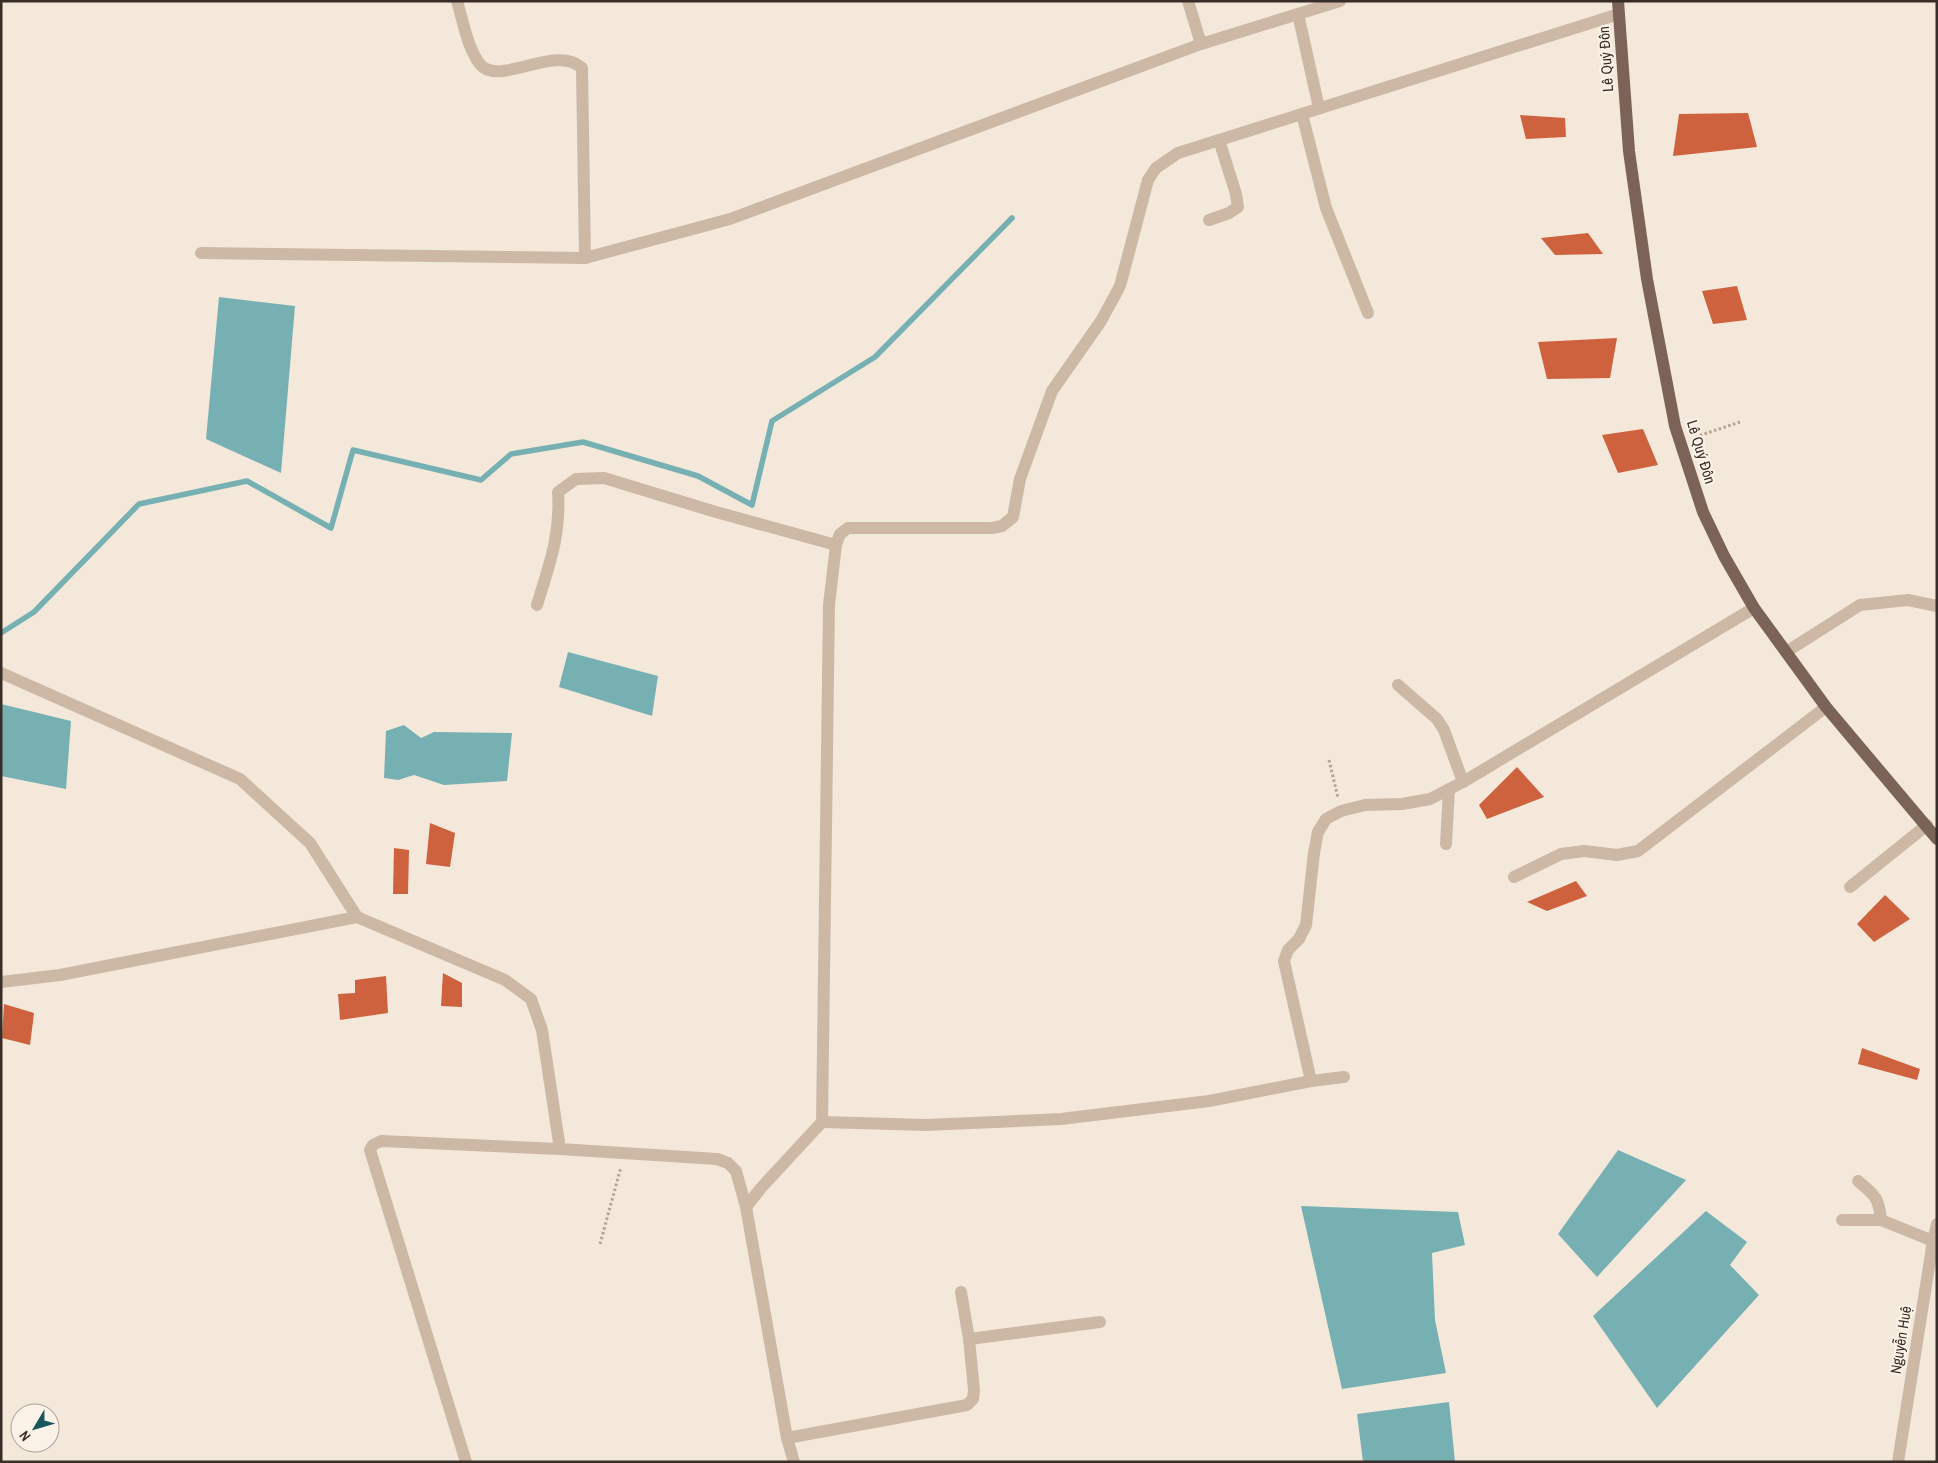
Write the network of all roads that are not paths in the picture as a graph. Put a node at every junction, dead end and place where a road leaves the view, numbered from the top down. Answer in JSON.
{"nodes":[{"id":1,"x":457,"y":1,"type":"edge"},
{"id":2,"x":1188,"y":1,"type":"edge"},
{"id":3,"x":1340,"y":1,"type":"edge"},
{"id":4,"x":1619,"y":8,"type":"edge"},
{"id":5,"x":1298,"y":14,"type":"junction"},
{"id":6,"x":1201,"y":44,"type":"junction"},
{"id":7,"x":1320,"y":108,"type":"junction"},
{"id":8,"x":1302,"y":114,"type":"junction"},
{"id":9,"x":1219,"y":140,"type":"junction"},
{"id":10,"x":1209,"y":220,"type":"dead end"},
{"id":11,"x":201,"y":253,"type":"dead end"},
{"id":12,"x":585,"y":258,"type":"junction"},
{"id":13,"x":1368,"y":313,"type":"dead end"},
{"id":14,"x":836,"y":545,"type":"junction"},
{"id":15,"x":537,"y":605,"type":"dead end"},
{"id":16,"x":1937,"y":606,"type":"edge"},
{"id":17,"x":1754,"y":608,"type":"junction"},
{"id":18,"x":1786,"y":652,"type":"junction"},
{"id":19,"x":1,"y":673,"type":"edge"},
{"id":20,"x":1398,"y":685,"type":"dead end"},
{"id":21,"x":1826,"y":707,"type":"junction"},
{"id":22,"x":1463,"y":782,"type":"junction"},
{"id":23,"x":1449,"y":789,"type":"junction"},
{"id":24,"x":1927,"y":826,"type":"junction"},
{"id":25,"x":1937,"y":839,"type":"edge"},
{"id":26,"x":1446,"y":844,"type":"dead end"},
{"id":27,"x":1514,"y":877,"type":"dead end"},
{"id":28,"x":1850,"y":887,"type":"dead end"},
{"id":29,"x":357,"y":916,"type":"junction"},
{"id":30,"x":1,"y":982,"type":"edge"},
{"id":31,"x":1344,"y":1077,"type":"dead end"},
{"id":32,"x":1311,"y":1081,"type":"junction"},
{"id":33,"x":822,"y":1122,"type":"junction"},
{"id":34,"x":560,"y":1149,"type":"junction"},
{"id":35,"x":1858,"y":1181,"type":"dead end"},
{"id":36,"x":746,"y":1207,"type":"junction"},
{"id":37,"x":1842,"y":1220,"type":"dead end"},
{"id":38,"x":1881,"y":1220,"type":"junction"},
{"id":39,"x":1937,"y":1224,"type":"edge"},
{"id":40,"x":1933,"y":1241,"type":"junction"},
{"id":41,"x":962,"y":1292,"type":"dead end"},
{"id":42,"x":1100,"y":1322,"type":"dead end"},
{"id":43,"x":969,"y":1339,"type":"junction"},
{"id":44,"x":787,"y":1438,"type":"junction"},
{"id":45,"x":466,"y":1462,"type":"edge"},
{"id":46,"x":794,"y":1462,"type":"edge"},
{"id":47,"x":1898,"y":1462,"type":"edge"}],
"edges":[{"from":1,"to":12,"type":"street"},
{"from":2,"to":6,"type":"street"},
{"from":3,"to":5,"type":"street"},
{"from":4,"to":7,"type":"street"},
{"from":4,"to":17,"type":"main road","name":"Lê Quý Đôn"},
{"from":5,"to":6,"type":"street"},
{"from":5,"to":7,"type":"street"},
{"from":6,"to":12,"type":"street"},
{"from":7,"to":8,"type":"street"},
{"from":8,"to":9,"type":"street"},
{"from":8,"to":13,"type":"street"},
{"from":9,"to":10,"type":"street"},
{"from":9,"to":14,"type":"street"},
{"from":11,"to":12,"type":"street"},
{"from":14,"to":15,"type":"street"},
{"from":14,"to":33,"type":"street"},
{"from":16,"to":18,"type":"street"},
{"from":17,"to":18,"type":"main road","name":"Lê Quý Đôn"},
{"from":17,"to":22,"type":"street"},
{"from":18,"to":21,"type":"main road","name":"Lê Quý Đôn"},
{"from":19,"to":29,"type":"street"},
{"from":20,"to":22,"type":"street"},
{"from":21,"to":24,"type":"main road","name":"Lê Quý Đôn"},
{"from":21,"to":27,"type":"street"},
{"from":22,"to":23,"type":"street"},
{"from":23,"to":26,"type":"street"},
{"from":23,"to":32,"type":"street"},
{"from":24,"to":25,"type":"main road","name":"Lê Quý Đôn"},
{"from":24,"to":28,"type":"street"},
{"from":29,"to":30,"type":"street"},
{"from":29,"to":34,"type":"street"},
{"from":31,"to":32,"type":"street"},
{"from":32,"to":33,"type":"street"},
{"from":33,"to":36,"type":"street"},
{"from":34,"to":36,"type":"street"},
{"from":34,"to":45,"type":"street"},
{"from":35,"to":38,"type":"street"},
{"from":36,"to":44,"type":"street"},
{"from":37,"to":38,"type":"street"},
{"from":38,"to":40,"type":"street"},
{"from":39,"to":40,"type":"street","name":"Nguyễn Huệ"},
{"from":40,"to":47,"type":"street","name":"Nguyễn Huệ"},
{"from":41,"to":43,"type":"street"},
{"from":42,"to":43,"type":"street"},
{"from":43,"to":44,"type":"street"},
{"from":44,"to":46,"type":"street"}]}
